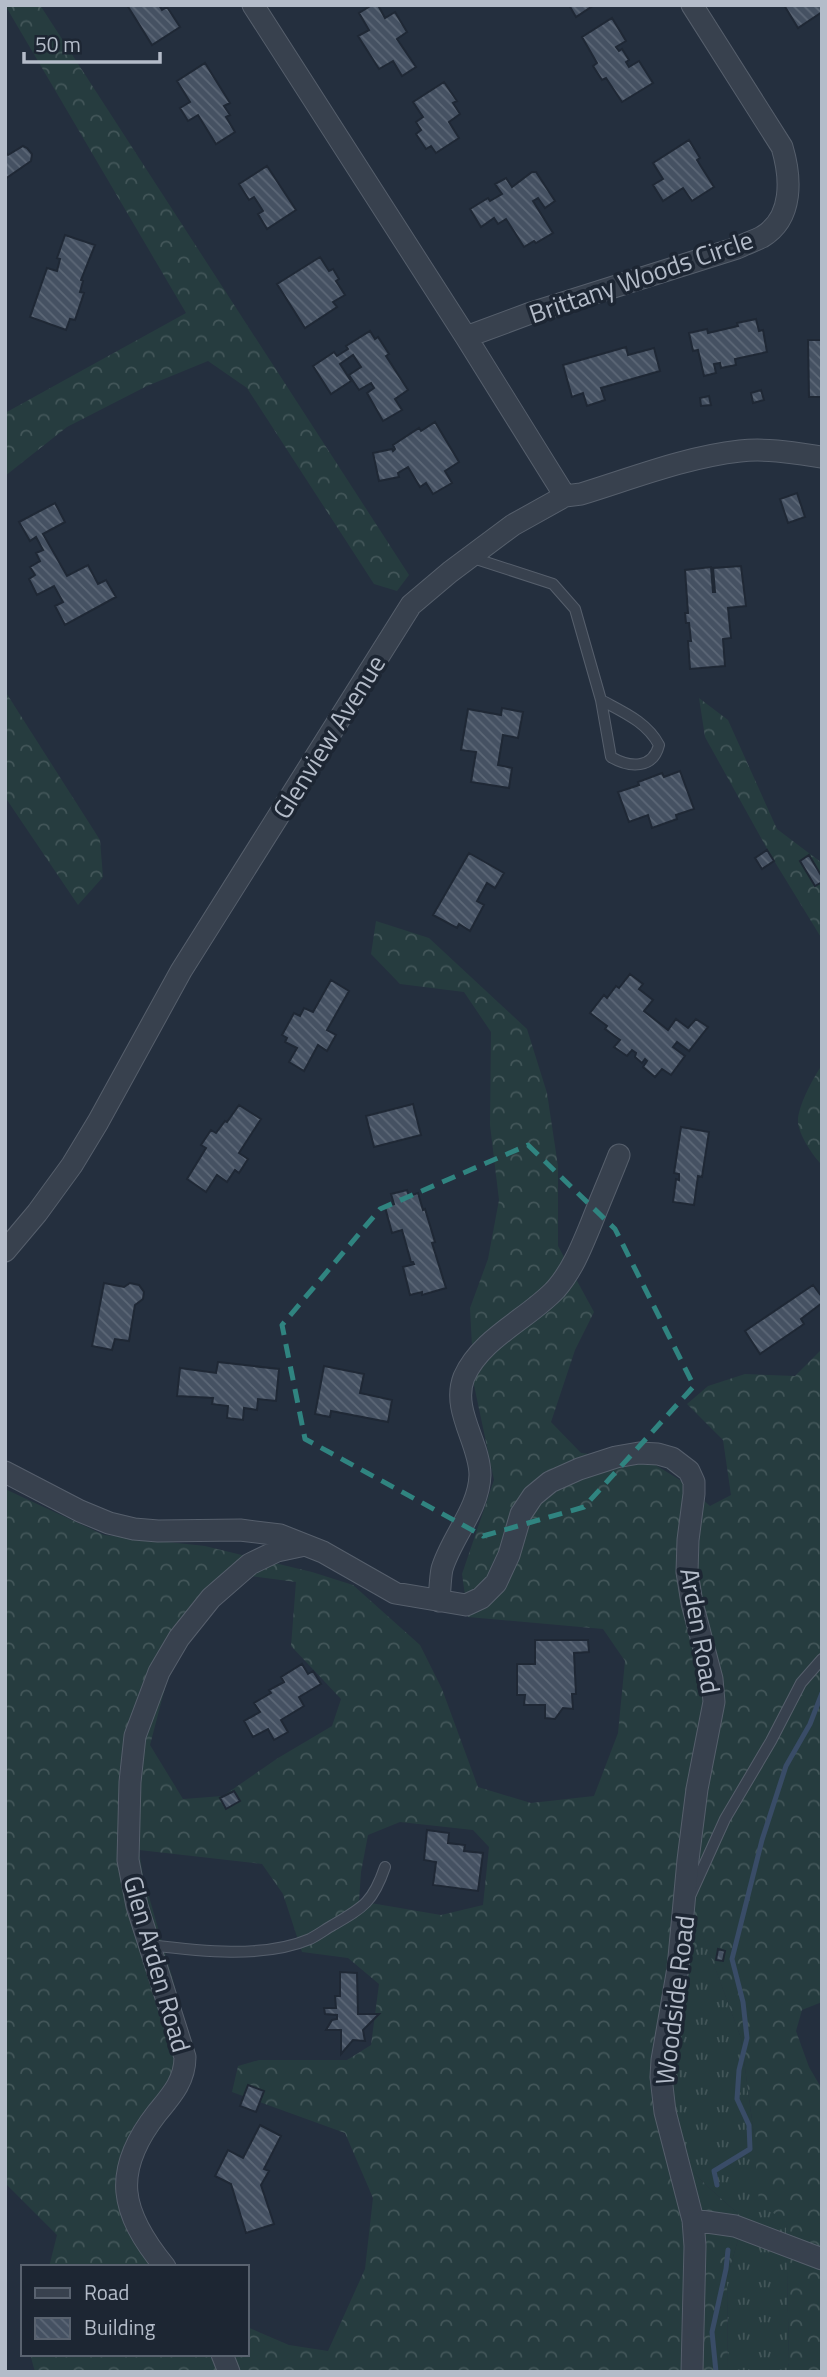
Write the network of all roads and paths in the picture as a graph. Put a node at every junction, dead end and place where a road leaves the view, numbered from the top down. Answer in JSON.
{"nodes":[{"id":1,"x":253,"y":5,"type":"edge"},
{"id":2,"x":692,"y":5,"type":"edge"},
{"id":3,"x":466,"y":337,"type":"junction"},
{"id":4,"x":822,"y":457,"type":"edge"},
{"id":5,"x":565,"y":496,"type":"junction"},
{"id":6,"x":470,"y":556,"type":"junction"},
{"id":7,"x":601,"y":701,"type":"junction"},
{"id":8,"x":619,"y":1155,"type":"dead end"},
{"id":9,"x":5,"y":1251,"type":"edge"},
{"id":10,"x":5,"y":1472,"type":"edge"},
{"id":11,"x":305,"y":1545,"type":"junction"},
{"id":12,"x":439,"y":1601,"type":"junction"},
{"id":13,"x":822,"y":1659,"type":"edge"},
{"id":14,"x":385,"y":1867,"type":"dead end"},
{"id":15,"x":683,"y":1912,"type":"junction"},
{"id":16,"x":149,"y":1945,"type":"junction"},
{"id":17,"x":693,"y":2220,"type":"junction"},
{"id":18,"x":822,"y":2259,"type":"edge"},
{"id":19,"x":163,"y":2265,"type":"edge"},
{"id":20,"x":692,"y":2372,"type":"edge"}],
"edges":[{"from":1,"to":3,"type":"street"},
{"from":2,"to":3,"type":"street","name":"Brittany Woods Circle"},
{"from":3,"to":5,"type":"street"},
{"from":4,"to":5,"type":"street","name":"Glenview Avenue"},
{"from":5,"to":6,"type":"street","name":"Glenview Avenue"},
{"from":6,"to":7,"type":"lane"},
{"from":6,"to":9,"type":"street","name":"Glenview Avenue"},
{"from":7,"to":7,"type":"lane"},
{"from":8,"to":12,"type":"street"},
{"from":10,"to":11,"type":"street","name":"Arden Road"},
{"from":11,"to":12,"type":"street","name":"Arden Road"},
{"from":11,"to":16,"type":"street","name":"Glen Arden Road"},
{"from":12,"to":15,"type":"street","name":"Arden Road"},
{"from":13,"to":15,"type":"lane","name":"Woodside Road"},
{"from":14,"to":16,"type":"lane"},
{"from":15,"to":17,"type":"street","name":"Woodside Road"},
{"from":16,"to":19,"type":"street","name":"Glen Arden Road"},
{"from":17,"to":18,"type":"street"},
{"from":17,"to":20,"type":"street","name":"Woodside Road"}]}
